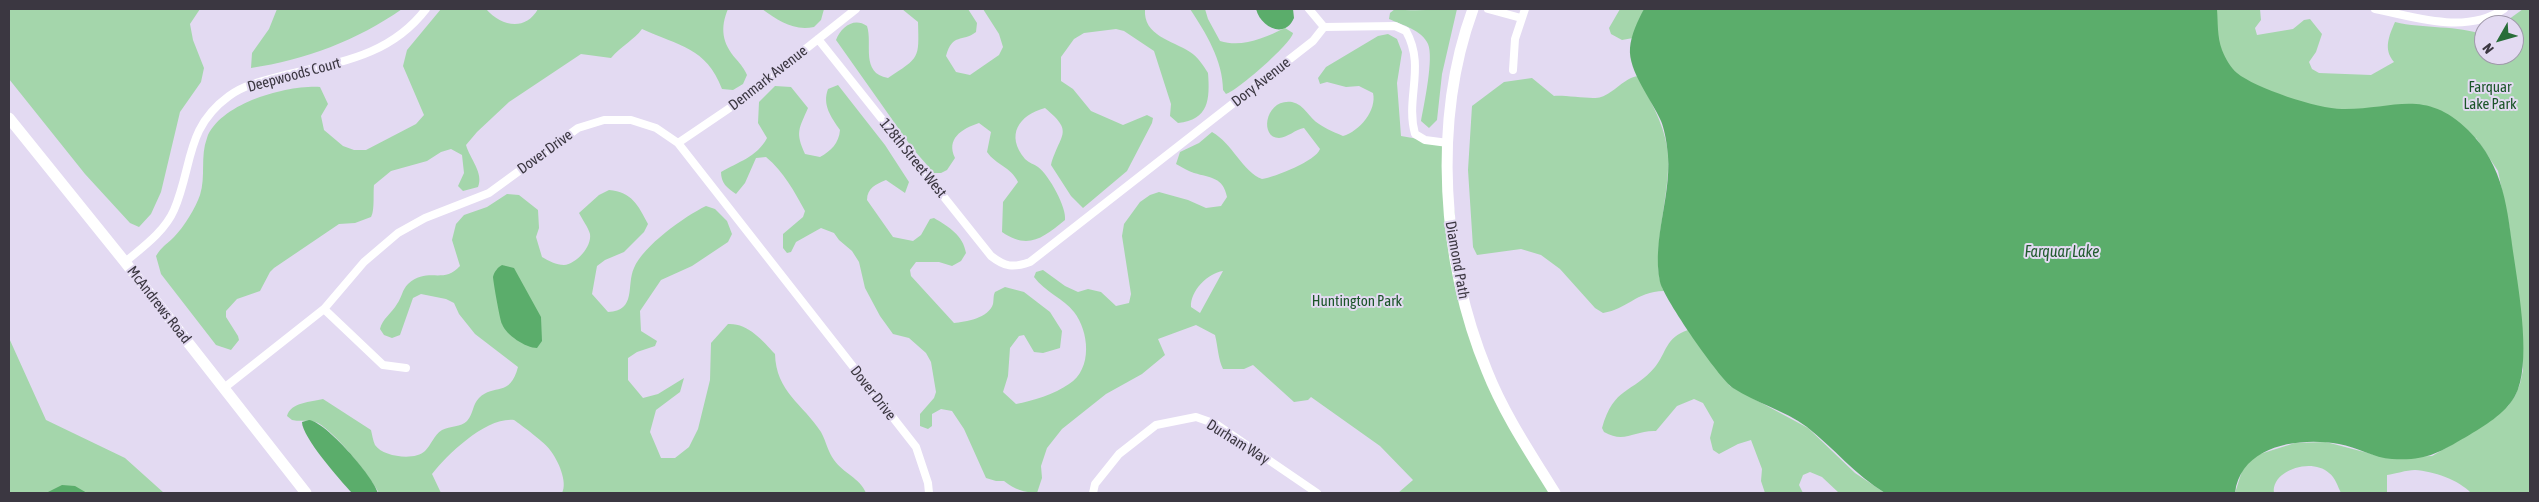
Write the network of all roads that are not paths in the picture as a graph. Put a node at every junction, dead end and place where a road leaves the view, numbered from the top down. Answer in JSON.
{"nodes":[{"id":1,"x":426,"y":9,"type":"edge"},
{"id":2,"x":856,"y":9,"type":"edge"},
{"id":3,"x":1309,"y":9,"type":"edge"},
{"id":4,"x":1473,"y":9,"type":"edge"},
{"id":5,"x":1488,"y":9,"type":"edge"},
{"id":6,"x":1525,"y":9,"type":"edge"},
{"id":7,"x":2375,"y":9,"type":"edge"},
{"id":8,"x":2504,"y":9,"type":"edge"},
{"id":9,"x":1521,"y":18,"type":"junction"},
{"id":10,"x":1324,"y":27,"type":"junction"},
{"id":11,"x":818,"y":39,"type":"junction"},
{"id":12,"x":1513,"y":70,"type":"dead end"},
{"id":13,"x":9,"y":118,"type":"edge"},
{"id":14,"x":1448,"y":142,"type":"junction"},
{"id":15,"x":678,"y":143,"type":"junction"},
{"id":16,"x":125,"y":262,"type":"junction"},
{"id":17,"x":1015,"y":267,"type":"joint"},
{"id":18,"x":324,"y":309,"type":"junction"},
{"id":19,"x":406,"y":368,"type":"dead end"},
{"id":20,"x":224,"y":388,"type":"junction"},
{"id":21,"x":306,"y":493,"type":"edge"},
{"id":22,"x":929,"y":493,"type":"edge"},
{"id":23,"x":1093,"y":493,"type":"edge"},
{"id":24,"x":1317,"y":493,"type":"edge"},
{"id":25,"x":1555,"y":493,"type":"edge"}],
"edges":[{"from":1,"to":16,"type":"street","name":"Deepwoods Court"},
{"from":2,"to":11,"type":"street","name":"Denmark Avenue"},
{"from":3,"to":10,"type":"street"},
{"from":4,"to":14,"type":"street","name":"Diamond Path"},
{"from":5,"to":9,"type":"street"},
{"from":6,"to":9,"type":"street"},
{"from":7,"to":8,"type":"street"},
{"from":9,"to":12,"type":"street"},
{"from":10,"to":14,"type":"street"},
{"from":10,"to":17,"type":"street","name":"Dory Avenue"},
{"from":11,"to":15,"type":"street","name":"Denmark Avenue"},
{"from":11,"to":17,"type":"street","name":"128th Street West"},
{"from":13,"to":16,"type":"street","name":"McAndrews Road"},
{"from":14,"to":25,"type":"street","name":"Diamond Path"},
{"from":15,"to":18,"type":"street","name":"Dover Drive"},
{"from":15,"to":22,"type":"street","name":"Dover Drive"},
{"from":16,"to":20,"type":"street","name":"McAndrews Road"},
{"from":18,"to":19,"type":"street"},
{"from":18,"to":20,"type":"street","name":"Dover Drive"},
{"from":20,"to":21,"type":"street","name":"McAndrews Road"},
{"from":23,"to":24,"type":"street","name":"Durham Way"}]}
